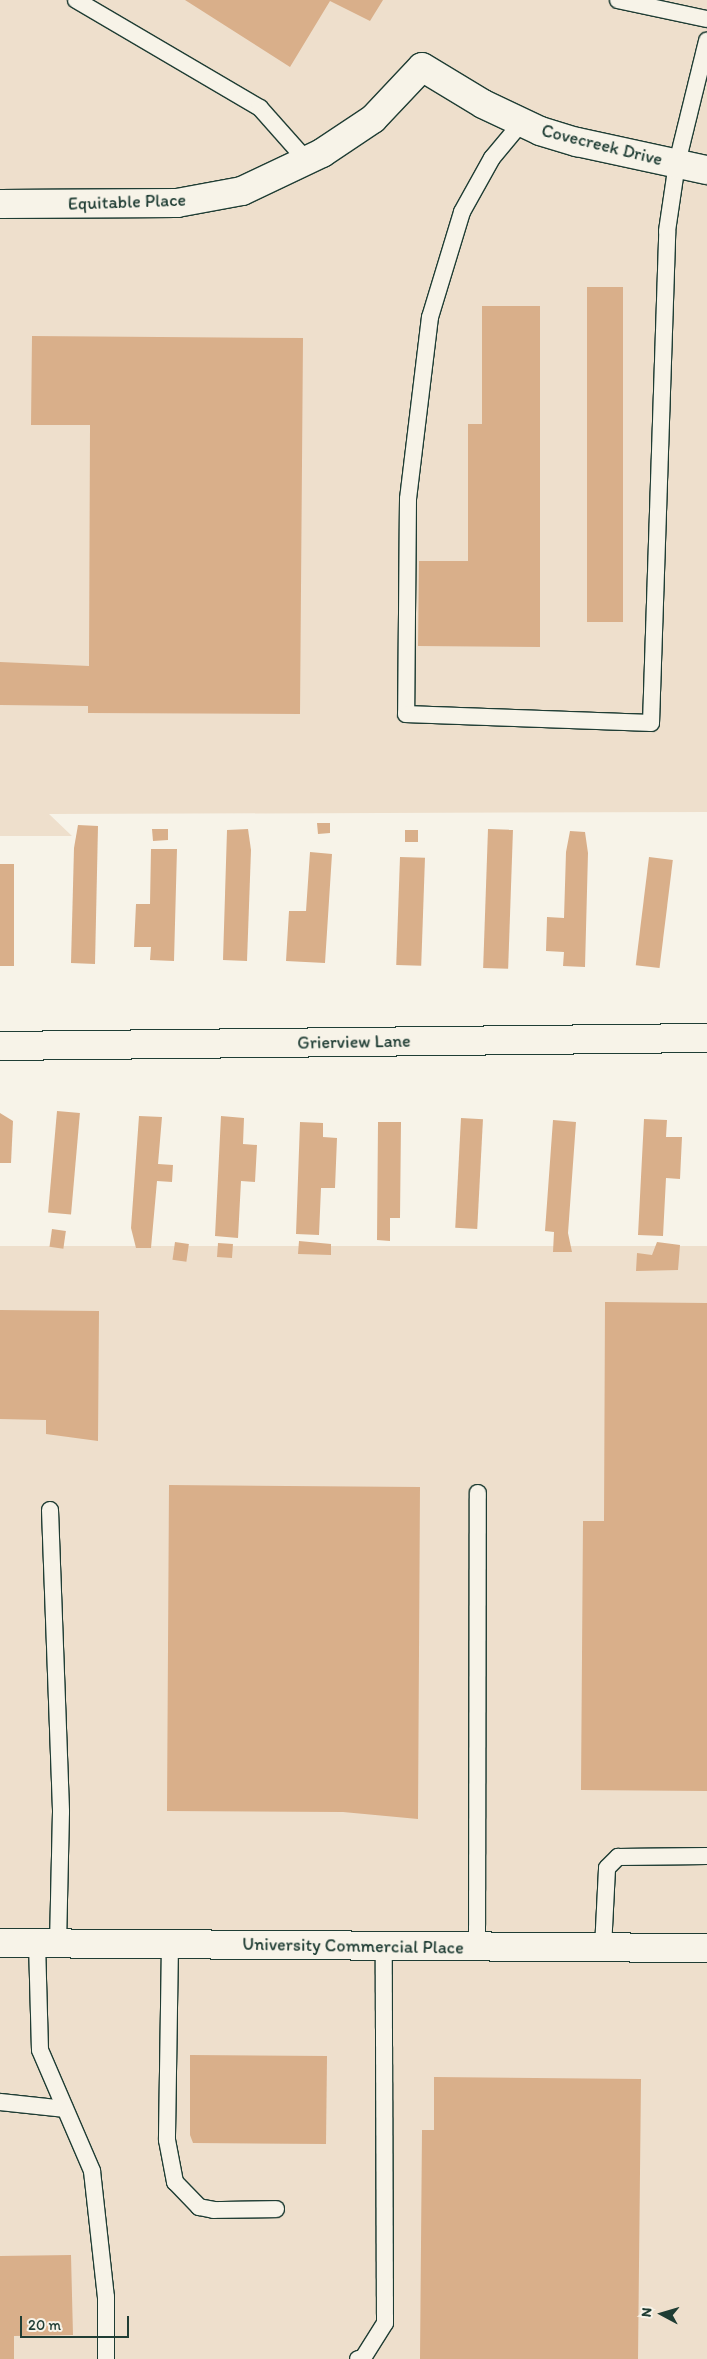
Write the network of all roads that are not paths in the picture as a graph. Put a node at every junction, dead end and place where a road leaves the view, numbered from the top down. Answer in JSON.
{"nodes":[{"id":1,"x":76,"y":0,"type":"edge"},
{"id":2,"x":618,"y":0,"type":"edge"},
{"id":3,"x":707,"y":19,"type":"edge"},
{"id":4,"x":707,"y":41,"type":"edge"},
{"id":5,"x":422,"y":67,"type":"joint"},
{"id":6,"x":522,"y":122,"type":"junction"},
{"id":7,"x":307,"y":161,"type":"junction"},
{"id":8,"x":677,"y":164,"type":"junction"},
{"id":9,"x":707,"y":170,"type":"edge"},
{"id":10,"x":0,"y":204,"type":"edge"},
{"id":11,"x":707,"y":1038,"type":"edge"},
{"id":12,"x":0,"y":1046,"type":"edge"},
{"id":13,"x":478,"y":1493,"type":"dead end"},
{"id":14,"x":50,"y":1510,"type":"dead end"},
{"id":15,"x":707,"y":1856,"type":"edge"},
{"id":16,"x":0,"y":1943,"type":"edge"},
{"id":17,"x":47,"y":1943,"type":"junction"},
{"id":18,"x":170,"y":1944,"type":"junction"},
{"id":19,"x":384,"y":1946,"type":"junction"},
{"id":20,"x":477,"y":1947,"type":"junction"},
{"id":21,"x":603,"y":1948,"type":"junction"},
{"id":22,"x":707,"y":1948,"type":"edge"},
{"id":23,"x":0,"y":2102,"type":"edge"},
{"id":24,"x":65,"y":2109,"type":"junction"},
{"id":25,"x":276,"y":2209,"type":"dead end"},
{"id":26,"x":106,"y":2359,"type":"edge"},
{"id":27,"x":358,"y":2359,"type":"edge"}],
"edges":[{"from":1,"to":7,"type":"lane"},
{"from":2,"to":3,"type":"lane"},
{"from":4,"to":8,"type":"lane"},
{"from":5,"to":6,"type":"street","name":"Covecreek Drive"},
{"from":5,"to":7,"type":"street","name":"Equitable Place"},
{"from":6,"to":8,"type":"street","name":"Covecreek Drive"},
{"from":6,"to":8,"type":"lane"},
{"from":7,"to":10,"type":"street","name":"Equitable Place"},
{"from":8,"to":9,"type":"street","name":"Covecreek Drive"},
{"from":11,"to":12,"type":"street","name":"Grierview Lane"},
{"from":13,"to":20,"type":"lane"},
{"from":14,"to":17,"type":"lane"},
{"from":15,"to":21,"type":"lane"},
{"from":16,"to":17,"type":"street","name":"University Commercial Place"},
{"from":17,"to":18,"type":"street","name":"University Commercial Place"},
{"from":17,"to":24,"type":"lane"},
{"from":18,"to":19,"type":"street","name":"University Commercial Place"},
{"from":18,"to":25,"type":"lane"},
{"from":19,"to":20,"type":"street","name":"University Commercial Place"},
{"from":19,"to":27,"type":"lane"},
{"from":20,"to":21,"type":"street","name":"University Commercial Place"},
{"from":21,"to":22,"type":"street","name":"University Commercial Place"},
{"from":23,"to":24,"type":"lane"},
{"from":24,"to":26,"type":"lane"}]}
